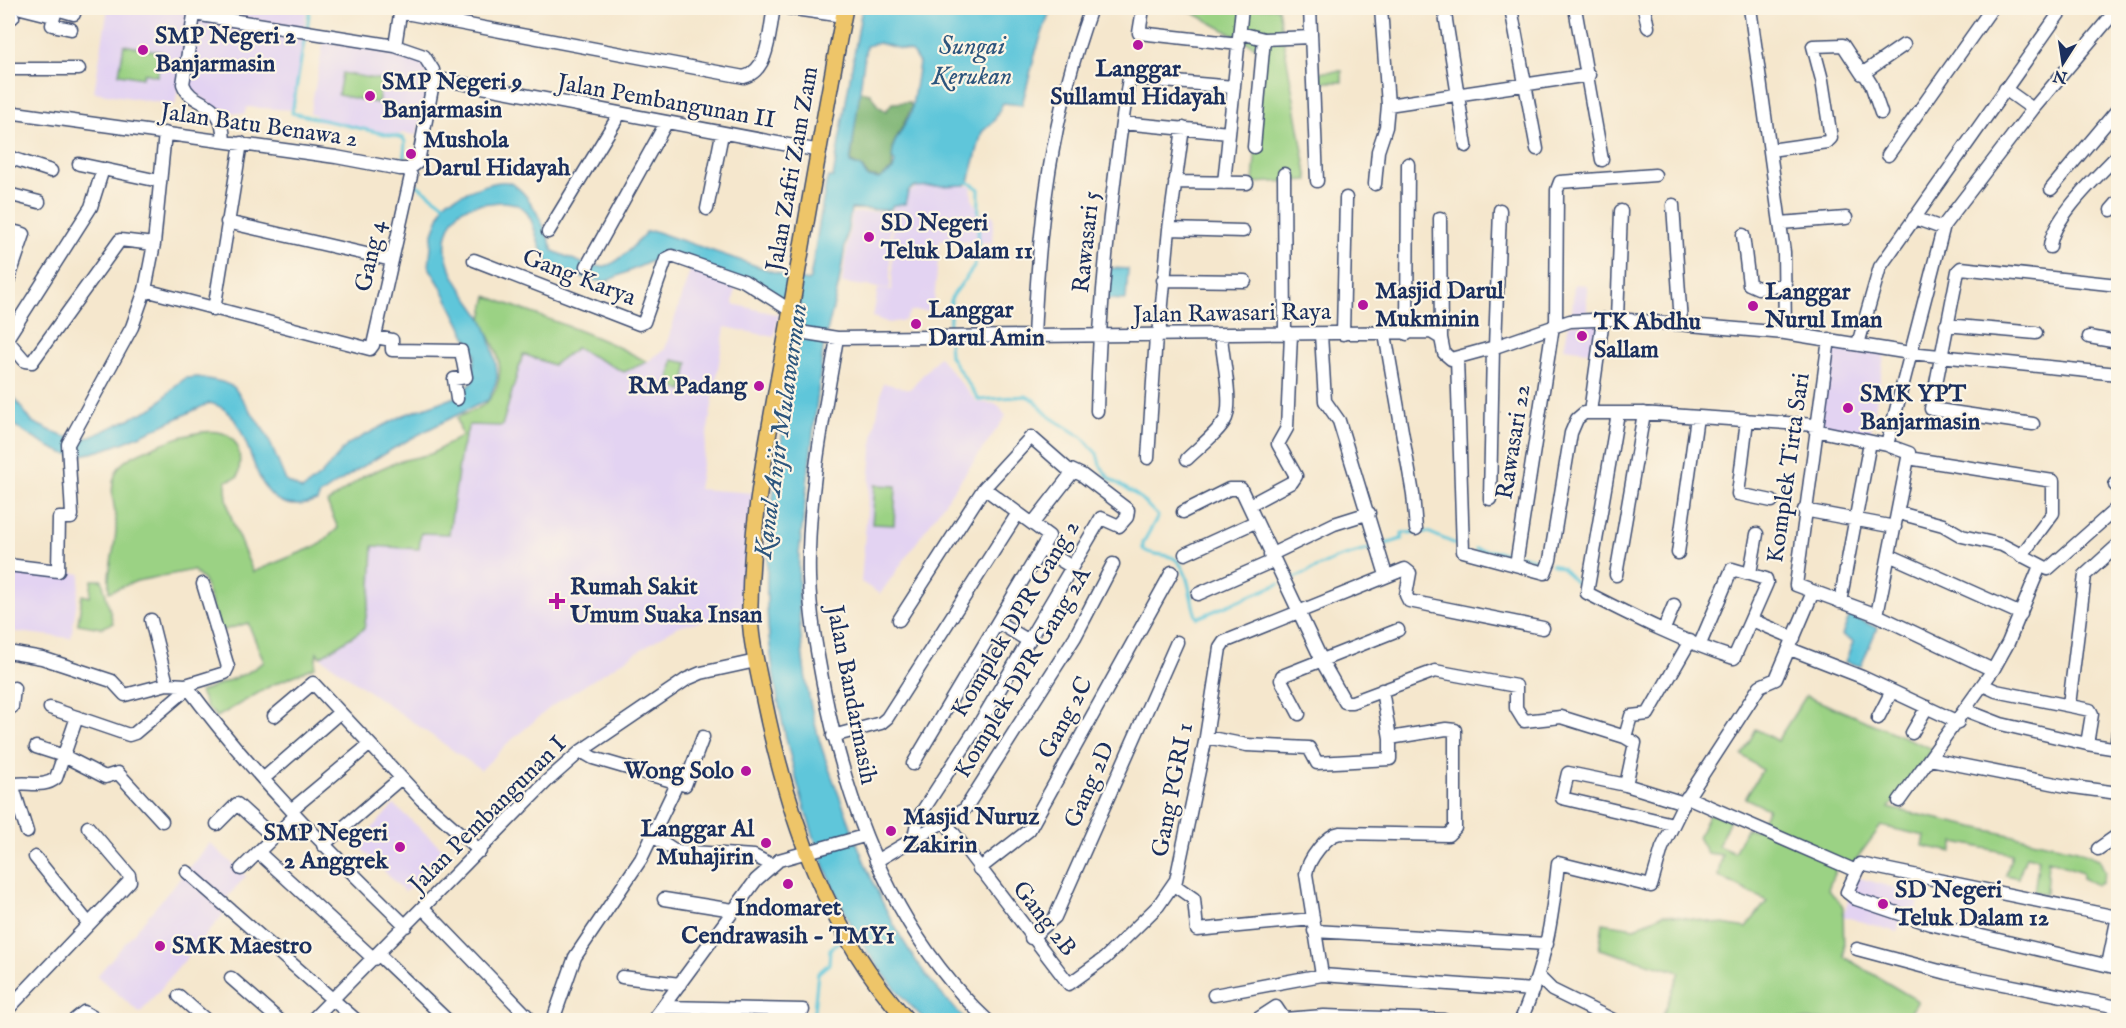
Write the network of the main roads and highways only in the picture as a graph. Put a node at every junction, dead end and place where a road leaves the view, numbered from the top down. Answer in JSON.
{"nodes":[{"id":1,"x":844,"y":12,"type":"edge"},
{"id":2,"x":907,"y":1020,"type":"edge"}],
"edges":[{"from":1,"to":2,"type":"main road","name":"Jalan Zafri Zam Zam"}]}
